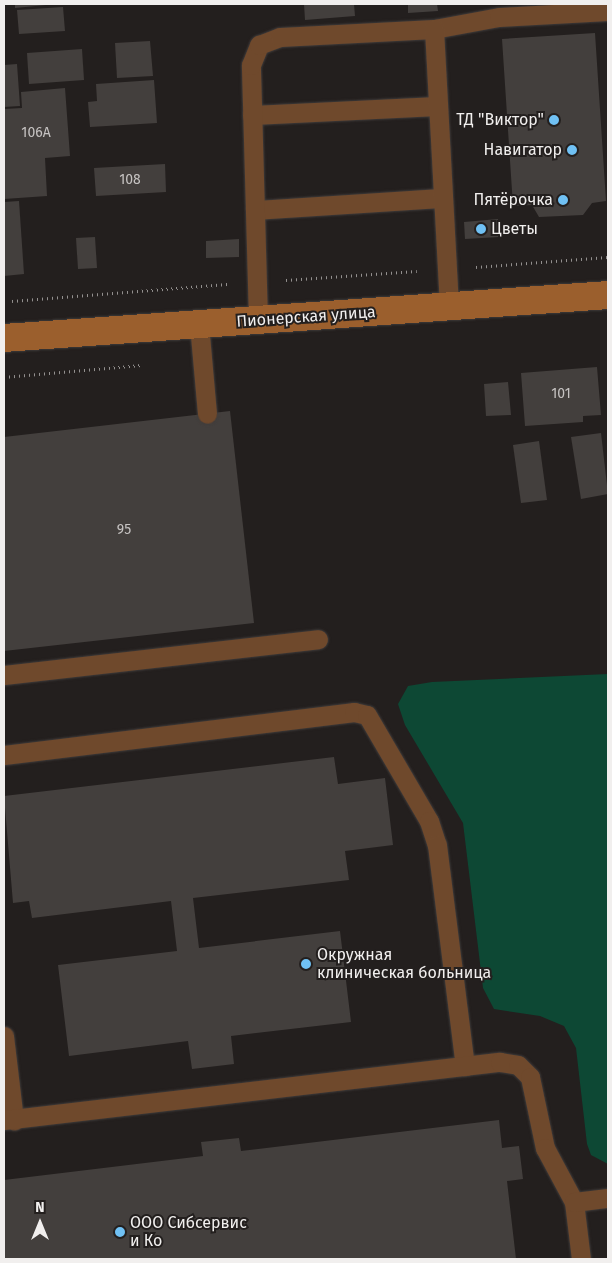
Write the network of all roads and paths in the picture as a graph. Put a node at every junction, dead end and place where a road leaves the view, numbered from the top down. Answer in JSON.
{"nodes":[{"id":1,"x":608,"y":11,"type":"edge"},
{"id":2,"x":434,"y":29,"type":"junction"},
{"id":3,"x":438,"y":106,"type":"junction"},
{"id":4,"x":252,"y":115,"type":"junction"},
{"id":5,"x":443,"y":198,"type":"junction"},
{"id":6,"x":255,"y":210,"type":"junction"},
{"id":7,"x":608,"y":257,"type":"edge"},
{"id":8,"x":446,"y":269,"type":"junction"},
{"id":9,"x":257,"y":282,"type":"junction"},
{"id":10,"x":608,"y":295,"type":"edge"},
{"id":11,"x":4,"y":302,"type":"edge"},
{"id":12,"x":449,"y":306,"type":"junction"},
{"id":13,"x":258,"y":320,"type":"junction"},
{"id":14,"x":199,"y":324,"type":"junction"},
{"id":15,"x":4,"y":338,"type":"edge"},
{"id":16,"x":207,"y":414,"type":"dead end"},
{"id":17,"x":318,"y":639,"type":"dead end"},
{"id":18,"x":4,"y":675,"type":"edge"},
{"id":19,"x":4,"y":755,"type":"edge"},
{"id":20,"x":4,"y":1036,"type":"edge"},
{"id":21,"x":465,"y":1066,"type":"junction"},
{"id":22,"x":9,"y":1120,"type":"edge"},
{"id":23,"x":608,"y":1198,"type":"edge"},
{"id":24,"x":574,"y":1202,"type":"junction"},
{"id":25,"x":581,"y":1259,"type":"edge"}],
"edges":[{"from":1,"to":2,"type":"lane"},
{"from":2,"to":3,"type":"lane"},
{"from":2,"to":4,"type":"lane"},
{"from":3,"to":4,"type":"lane"},
{"from":3,"to":5,"type":"lane"},
{"from":4,"to":6,"type":"lane"},
{"from":5,"to":6,"type":"lane"},
{"from":5,"to":8,"type":"lane"},
{"from":6,"to":9,"type":"lane"},
{"from":7,"to":8,"type":"path"},
{"from":8,"to":9,"type":"path"},
{"from":8,"to":12,"type":"lane"},
{"from":9,"to":11,"type":"path"},
{"from":9,"to":13,"type":"lane"},
{"from":10,"to":12,"type":"street","name":"Пионерская улица"},
{"from":12,"to":13,"type":"street","name":"Пионерская улица"},
{"from":13,"to":14,"type":"street","name":"Пионерская улица"},
{"from":14,"to":15,"type":"street","name":"Пионерская улица"},
{"from":14,"to":16,"type":"lane"},
{"from":17,"to":18,"type":"lane"},
{"from":19,"to":21,"type":"lane"},
{"from":20,"to":22,"type":"lane"},
{"from":21,"to":22,"type":"lane"},
{"from":21,"to":24,"type":"lane"},
{"from":23,"to":24,"type":"lane"},
{"from":24,"to":25,"type":"lane"}]}
